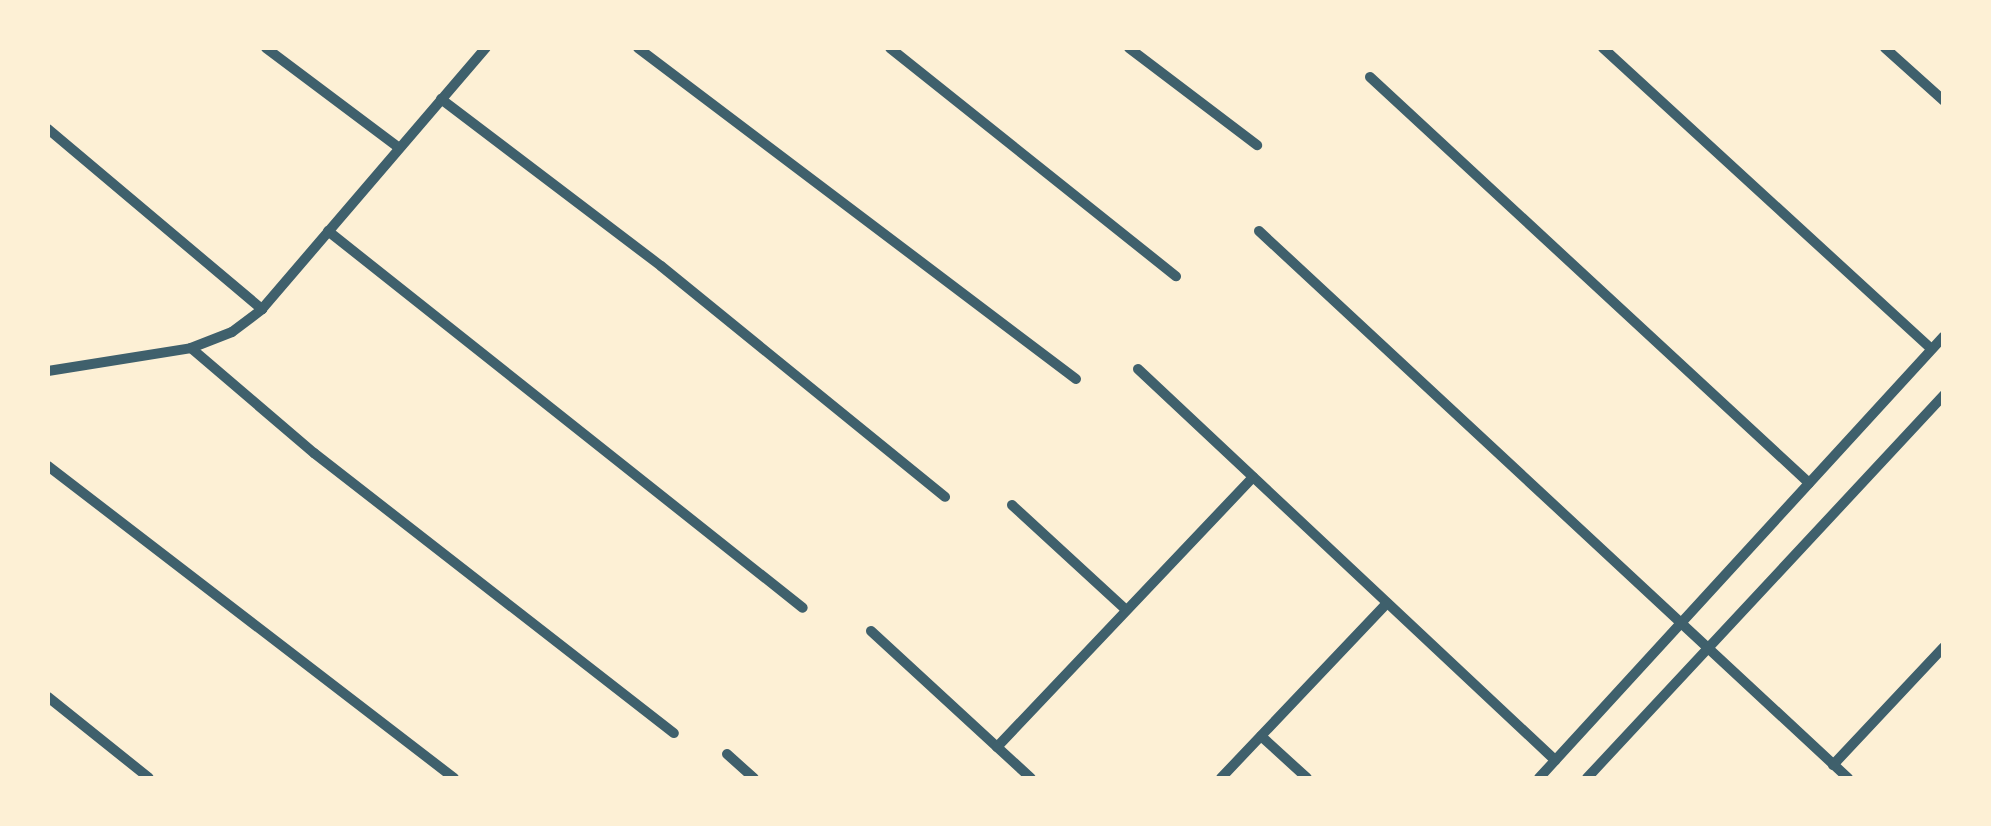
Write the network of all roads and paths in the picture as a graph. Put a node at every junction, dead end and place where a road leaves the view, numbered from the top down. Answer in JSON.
{"nodes":[{"id":1,"x":266,"y":48,"type":"edge"},
{"id":2,"x":486,"y":48,"type":"edge"},
{"id":3,"x":638,"y":48,"type":"edge"},
{"id":4,"x":890,"y":48,"type":"edge"},
{"id":5,"x":1129,"y":48,"type":"edge"},
{"id":6,"x":1603,"y":48,"type":"edge"},
{"id":7,"x":1885,"y":48,"type":"edge"},
{"id":8,"x":1370,"y":77,"type":"dead end"},
{"id":9,"x":441,"y":99,"type":"junction"},
{"id":10,"x":1944,"y":101,"type":"edge"},
{"id":11,"x":48,"y":129,"type":"edge"},
{"id":12,"x":1257,"y":145,"type":"dead end"},
{"id":13,"x":398,"y":147,"type":"junction"},
{"id":14,"x":328,"y":231,"type":"junction"},
{"id":15,"x":1259,"y":231,"type":"dead end"},
{"id":16,"x":1176,"y":276,"type":"dead end"},
{"id":17,"x":262,"y":308,"type":"junction"},
{"id":18,"x":1944,"y":336,"type":"edge"},
{"id":19,"x":191,"y":348,"type":"junction"},
{"id":20,"x":1931,"y":349,"type":"junction"},
{"id":21,"x":1138,"y":369,"type":"dead end"},
{"id":22,"x":48,"y":371,"type":"edge"},
{"id":23,"x":1076,"y":378,"type":"dead end"},
{"id":24,"x":1944,"y":396,"type":"edge"},
{"id":25,"x":48,"y":466,"type":"edge"},
{"id":26,"x":1253,"y":477,"type":"junction"},
{"id":27,"x":1809,"y":483,"type":"junction"},
{"id":28,"x":945,"y":497,"type":"dead end"},
{"id":29,"x":1012,"y":504,"type":"dead end"},
{"id":30,"x":1387,"y":603,"type":"junction"},
{"id":31,"x":804,"y":608,"type":"dead end"},
{"id":32,"x":1126,"y":610,"type":"junction"},
{"id":33,"x":1680,"y":624,"type":"junction"},
{"id":34,"x":870,"y":632,"type":"dead end"},
{"id":35,"x":1944,"y":647,"type":"edge"},
{"id":36,"x":1707,"y":649,"type":"junction"},
{"id":37,"x":48,"y":697,"type":"edge"},
{"id":38,"x":674,"y":732,"type":"dead end"},
{"id":39,"x":1261,"y":736,"type":"junction"},
{"id":40,"x":996,"y":747,"type":"junction"},
{"id":41,"x":727,"y":754,"type":"dead end"},
{"id":42,"x":1555,"y":760,"type":"junction"},
{"id":43,"x":1833,"y":765,"type":"junction"},
{"id":44,"x":149,"y":778,"type":"edge"},
{"id":45,"x":454,"y":778,"type":"edge"},
{"id":46,"x":754,"y":778,"type":"edge"},
{"id":47,"x":1031,"y":778,"type":"edge"},
{"id":48,"x":1221,"y":778,"type":"edge"},
{"id":49,"x":1307,"y":778,"type":"edge"},
{"id":50,"x":1539,"y":778,"type":"edge"},
{"id":51,"x":1587,"y":778,"type":"edge"},
{"id":52,"x":1848,"y":778,"type":"edge"}],
"edges":[{"from":1,"to":13,"type":"street"},
{"from":2,"to":9,"type":"street"},
{"from":3,"to":23,"type":"street"},
{"from":4,"to":16,"type":"street"},
{"from":5,"to":12,"type":"street"},
{"from":6,"to":20,"type":"street"},
{"from":7,"to":10,"type":"street"},
{"from":8,"to":27,"type":"street"},
{"from":9,"to":13,"type":"street"},
{"from":9,"to":28,"type":"street"},
{"from":11,"to":17,"type":"street"},
{"from":13,"to":14,"type":"street"},
{"from":14,"to":17,"type":"street"},
{"from":14,"to":31,"type":"street"},
{"from":15,"to":33,"type":"street"},
{"from":17,"to":19,"type":"street"},
{"from":18,"to":20,"type":"street"},
{"from":19,"to":22,"type":"street"},
{"from":19,"to":38,"type":"street"},
{"from":20,"to":27,"type":"street"},
{"from":21,"to":26,"type":"street"},
{"from":24,"to":36,"type":"street"},
{"from":25,"to":45,"type":"street"},
{"from":26,"to":30,"type":"street"},
{"from":26,"to":32,"type":"street"},
{"from":27,"to":33,"type":"street"},
{"from":29,"to":32,"type":"street"},
{"from":30,"to":39,"type":"street"},
{"from":30,"to":42,"type":"street"},
{"from":32,"to":40,"type":"street"},
{"from":33,"to":36,"type":"street"},
{"from":33,"to":42,"type":"street"},
{"from":34,"to":40,"type":"street"},
{"from":35,"to":43,"type":"street"},
{"from":36,"to":43,"type":"street"},
{"from":36,"to":51,"type":"street"},
{"from":37,"to":44,"type":"street"},
{"from":39,"to":48,"type":"street"},
{"from":39,"to":49,"type":"street"},
{"from":40,"to":47,"type":"street"},
{"from":41,"to":46,"type":"street"},
{"from":42,"to":50,"type":"street"},
{"from":43,"to":52,"type":"street"}]}
